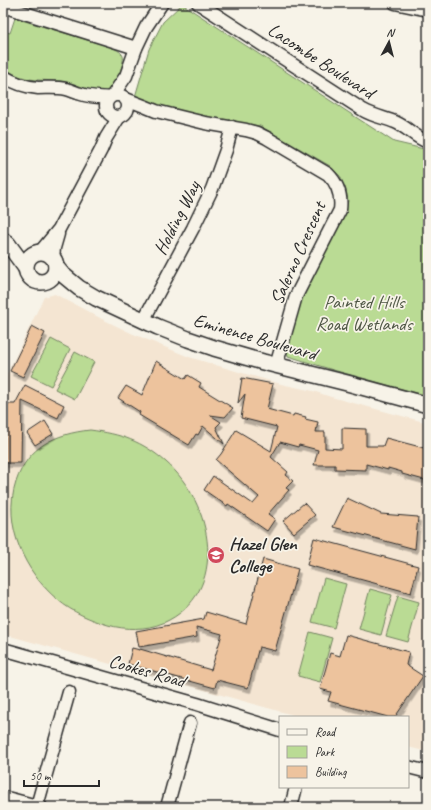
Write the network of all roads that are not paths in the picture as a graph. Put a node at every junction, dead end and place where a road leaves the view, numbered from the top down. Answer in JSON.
{"nodes":[{"id":1,"x":162,"y":3,"type":"edge"},
{"id":2,"x":198,"y":3,"type":"edge"},
{"id":3,"x":395,"y":3,"type":"edge"},
{"id":4,"x":17,"y":7,"type":"edge"},
{"id":5,"x":428,"y":10,"type":"edge"},
{"id":6,"x":136,"y":48,"type":"junction"},
{"id":7,"x":3,"y":76,"type":"edge"},
{"id":8,"x":117,"y":105,"type":"junction"},
{"id":9,"x":232,"y":127,"type":"junction"},
{"id":10,"x":428,"y":142,"type":"edge"},
{"id":11,"x":59,"y":229,"type":"junction"},
{"id":12,"x":5,"y":242,"type":"edge"},
{"id":13,"x":36,"y":253,"type":"junction"},
{"id":14,"x":54,"y":263,"type":"junction"},
{"id":15,"x":26,"y":267,"type":"junction"},
{"id":16,"x":47,"y":280,"type":"junction"},
{"id":17,"x":79,"y":288,"type":"junction"},
{"id":18,"x":143,"y":320,"type":"junction"},
{"id":19,"x":276,"y":366,"type":"junction"},
{"id":20,"x":428,"y":405,"type":"edge"},
{"id":21,"x":3,"y":649,"type":"edge"},
{"id":22,"x":69,"y":692,"type":"dead end"},
{"id":23,"x":190,"y":722,"type":"dead end"},
{"id":24,"x":279,"y":730,"type":"edge"},
{"id":25,"x":409,"y":767,"type":"edge"},
{"id":26,"x":428,"y":772,"type":"edge"},
{"id":27,"x":296,"y":788,"type":"edge"},
{"id":28,"x":3,"y":797,"type":"edge"},
{"id":29,"x":39,"y":806,"type":"edge"},
{"id":30,"x":167,"y":807,"type":"edge"},
{"id":31,"x":291,"y":807,"type":"edge"}],
"edges":[{"from":1,"to":6,"type":"street"},
{"from":2,"to":10,"type":"street","name":"Lacombe Boulevard"},
{"from":3,"to":5,"type":"street"},
{"from":4,"to":6,"type":"street"},
{"from":6,"to":8,"type":"street"},
{"from":7,"to":8,"type":"street","name":"Salerno Crescent"},
{"from":8,"to":9,"type":"street","name":"Salerno Crescent"},
{"from":8,"to":11,"type":"street"},
{"from":9,"to":18,"type":"street","name":"Holding Way"},
{"from":9,"to":19,"type":"street","name":"Salerno Crescent"},
{"from":11,"to":13,"type":"street"},
{"from":11,"to":14,"type":"street"},
{"from":12,"to":13,"type":"street"},
{"from":12,"to":15,"type":"street"},
{"from":13,"to":14,"type":"street"},
{"from":13,"to":15,"type":"street"},
{"from":14,"to":16,"type":"street"},
{"from":14,"to":17,"type":"street","name":"Eminence Boulevard"},
{"from":15,"to":16,"type":"street"},
{"from":16,"to":17,"type":"street","name":"Eminence Boulevard"},
{"from":17,"to":18,"type":"street","name":"Eminence Boulevard"},
{"from":18,"to":19,"type":"street","name":"Eminence Boulevard"},
{"from":19,"to":20,"type":"street","name":"Eminence Boulevard"},
{"from":21,"to":24,"type":"street","name":"Cookes Road"},
{"from":22,"to":29,"type":"street"},
{"from":23,"to":30,"type":"street"},
{"from":25,"to":26,"type":"street"},
{"from":27,"to":31,"type":"street"},
{"from":28,"to":29,"type":"street"}]}
